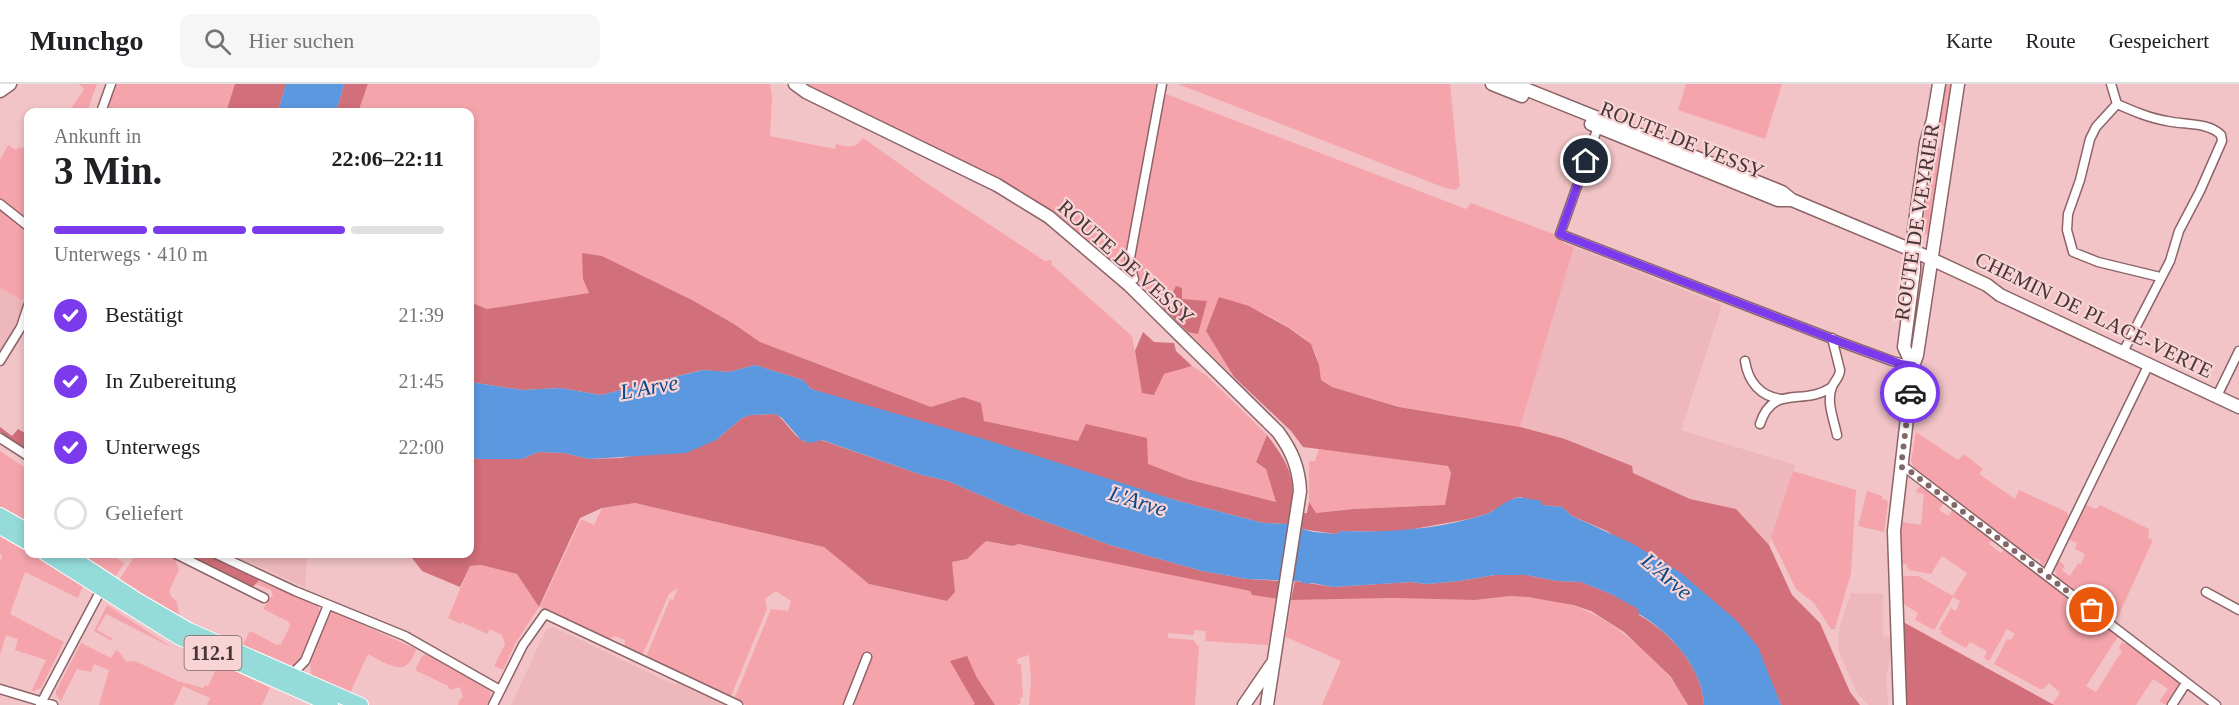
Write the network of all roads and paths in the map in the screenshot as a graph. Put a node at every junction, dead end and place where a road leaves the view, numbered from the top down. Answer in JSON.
{"nodes":[{"id":1,"x":10,"y":84,"type":"edge"},
{"id":2,"x":111,"y":84,"type":"edge"},
{"id":3,"x":795,"y":84,"type":"edge"},
{"id":4,"x":1162,"y":84,"type":"edge"},
{"id":5,"x":1492,"y":84,"type":"edge"},
{"id":6,"x":1513,"y":84,"type":"edge"},
{"id":7,"x":1939,"y":84,"type":"edge"},
{"id":8,"x":1958,"y":84,"type":"edge"},
{"id":9,"x":2111,"y":84,"type":"edge"},
{"id":10,"x":0,"y":91,"type":"edge"},
{"id":11,"x":2117,"y":104,"type":"junction"},
{"id":12,"x":102,"y":108,"type":"edge"},
{"id":13,"x":1600,"y":124,"type":"junction"},
{"id":14,"x":1926,"y":143,"type":"junction"},
{"id":15,"x":1942,"y":198,"type":"junction"},
{"id":16,"x":0,"y":204,"type":"edge"},
{"id":17,"x":24,"y":223,"type":"edge"},
{"id":18,"x":1914,"y":251,"type":"junction"},
{"id":19,"x":1931,"y":259,"type":"junction"},
{"id":20,"x":2160,"y":277,"type":"junction"},
{"id":21,"x":1134,"y":279,"type":"dead end"},
{"id":22,"x":24,"y":318,"type":"edge"},
{"id":23,"x":1832,"y":338,"type":"junction"},
{"id":24,"x":2239,"y":351,"type":"edge"},
{"id":25,"x":2123,"y":352,"type":"junction"},
{"id":26,"x":0,"y":361,"type":"edge"},
{"id":27,"x":1745,"y":361,"type":"dead end"},
{"id":28,"x":2149,"y":364,"type":"junction"},
{"id":29,"x":1913,"y":366,"type":"junction"},
{"id":30,"x":1832,"y":387,"type":"junction"},
{"id":31,"x":1761,"y":392,"type":"junction"},
{"id":32,"x":2217,"y":396,"type":"junction"},
{"id":33,"x":1810,"y":397,"type":"junction"},
{"id":34,"x":1782,"y":399,"type":"junction"},
{"id":35,"x":2239,"y":407,"type":"edge"},
{"id":36,"x":1831,"y":410,"type":"junction"},
{"id":37,"x":1764,"y":412,"type":"junction"},
{"id":38,"x":1760,"y":424,"type":"dead end"},
{"id":39,"x":1837,"y":435,"type":"dead end"},
{"id":40,"x":0,"y":438,"type":"edge"},
{"id":41,"x":24,"y":453,"type":"edge"},
{"id":42,"x":1901,"y":467,"type":"junction"},
{"id":43,"x":0,"y":515,"type":"edge"},
{"id":44,"x":0,"y":527,"type":"edge"},
{"id":45,"x":24,"y":529,"type":"edge"},
{"id":46,"x":24,"y":541,"type":"edge"},
{"id":47,"x":52,"y":558,"type":"edge"},
{"id":48,"x":73,"y":558,"type":"edge"},
{"id":49,"x":184,"y":558,"type":"edge"},
{"id":50,"x":225,"y":558,"type":"edge"},
{"id":51,"x":2046,"y":575,"type":"junction"},
{"id":52,"x":101,"y":590,"type":"junction"},
{"id":53,"x":2206,"y":592,"type":"dead end"},
{"id":54,"x":264,"y":598,"type":"dead end"},
{"id":55,"x":328,"y":605,"type":"junction"},
{"id":56,"x":2239,"y":610,"type":"edge"},
{"id":57,"x":867,"y":657,"type":"dead end"},
{"id":58,"x":305,"y":662,"type":"junction"},
{"id":59,"x":1272,"y":663,"type":"junction"},
{"id":60,"x":286,"y":673,"type":"junction"},
{"id":61,"x":309,"y":682,"type":"junction"},
{"id":62,"x":2187,"y":683,"type":"junction"},
{"id":63,"x":0,"y":689,"type":"edge"},
{"id":64,"x":500,"y":690,"type":"junction"},
{"id":65,"x":41,"y":704,"type":"edge"},
{"id":66,"x":53,"y":705,"type":"edge"},
{"id":67,"x":331,"y":705,"type":"edge"},
{"id":68,"x":361,"y":705,"type":"edge"},
{"id":69,"x":493,"y":705,"type":"edge"},
{"id":70,"x":738,"y":705,"type":"edge"},
{"id":71,"x":848,"y":705,"type":"edge"},
{"id":72,"x":1244,"y":705,"type":"edge"},
{"id":73,"x":1267,"y":705,"type":"edge"},
{"id":74,"x":1900,"y":705,"type":"edge"},
{"id":75,"x":2172,"y":705,"type":"edge"},
{"id":76,"x":2216,"y":705,"type":"edge"}],
"edges":[{"from":1,"to":10,"type":"street"},
{"from":2,"to":12,"type":"street"},
{"from":3,"to":59,"type":"street","name":"ROUTE DE VESSY"},
{"from":4,"to":21,"type":"street"},
{"from":5,"to":13,"type":"street","name":"ROUTE DE VESSY"},
{"from":6,"to":13,"type":"street","name":"ROUTE DE VESSY"},
{"from":7,"to":14,"type":"street","name":"ROUTE DE VEYRIER"},
{"from":8,"to":15,"type":"street","name":"ROUTE DE VEYRIER"},
{"from":9,"to":11,"type":"street"},
{"from":11,"to":20,"type":"street"},
{"from":11,"to":20,"type":"street"},
{"from":13,"to":18,"type":"street","name":"ROUTE DE VESSY"},
{"from":13,"to":23,"type":"street"},
{"from":14,"to":15,"type":"street"},
{"from":14,"to":18,"type":"street","name":"ROUTE DE VEYRIER"},
{"from":15,"to":19,"type":"street","name":"ROUTE DE VEYRIER"},
{"from":16,"to":17,"type":"street"},
{"from":18,"to":19,"type":"street","name":"CHEMIN DE PLACE-VERTE"},
{"from":18,"to":29,"type":"street","name":"ROUTE DE VEYRIER"},
{"from":19,"to":25,"type":"street","name":"CHEMIN DE PLACE-VERTE"},
{"from":19,"to":29,"type":"street","name":"ROUTE DE VEYRIER"},
{"from":20,"to":25,"type":"street"},
{"from":22,"to":26,"type":"street"},
{"from":23,"to":29,"type":"street"},
{"from":23,"to":30,"type":"street"},
{"from":24,"to":32,"type":"street"},
{"from":25,"to":28,"type":"street","name":"CHEMIN DE PLACE-VERTE"},
{"from":27,"to":31,"type":"street"},
{"from":28,"to":32,"type":"street","name":"CHEMIN DE PLACE-VERTE"},
{"from":28,"to":51,"type":"street"},
{"from":29,"to":42,"type":"street","name":"ROUTE DE VEYRIER"},
{"from":30,"to":33,"type":"street"},
{"from":30,"to":36,"type":"street"},
{"from":31,"to":34,"type":"street"},
{"from":31,"to":37,"type":"street"},
{"from":32,"to":35,"type":"street","name":"CHEMIN DE PLACE-VERTE"},
{"from":33,"to":34,"type":"street"},
{"from":33,"to":36,"type":"street"},
{"from":34,"to":37,"type":"street"},
{"from":36,"to":39,"type":"street"},
{"from":37,"to":38,"type":"street"},
{"from":40,"to":41,"type":"street"},
{"from":42,"to":51,"type":"street"},
{"from":42,"to":74,"type":"street","name":"ROUTE DE VEYRIER"},
{"from":43,"to":45,"type":"main road"},
{"from":44,"to":46,"type":"main road"},
{"from":47,"to":52,"type":"main road","number":"112.1"},
{"from":48,"to":60,"type":"main road","number":"112.1"},
{"from":49,"to":54,"type":"street"},
{"from":50,"to":55,"type":"street"},
{"from":51,"to":62,"type":"street"},
{"from":52,"to":65,"type":"street"},
{"from":52,"to":67,"type":"main road","number":"112.1"},
{"from":53,"to":56,"type":"street"},
{"from":55,"to":58,"type":"street"},
{"from":55,"to":64,"type":"street"},
{"from":57,"to":71,"type":"street"},
{"from":58,"to":60,"type":"street"},
{"from":58,"to":61,"type":"street"},
{"from":59,"to":72,"type":"street"},
{"from":59,"to":73,"type":"street"},
{"from":60,"to":61,"type":"main road","number":"112.1"},
{"from":61,"to":68,"type":"main road","number":"112.1"},
{"from":62,"to":75,"type":"street"},
{"from":62,"to":76,"type":"street"},
{"from":63,"to":65,"type":"street"},
{"from":64,"to":69,"type":"street"},
{"from":64,"to":70,"type":"street"},
{"from":65,"to":66,"type":"street"}]}
